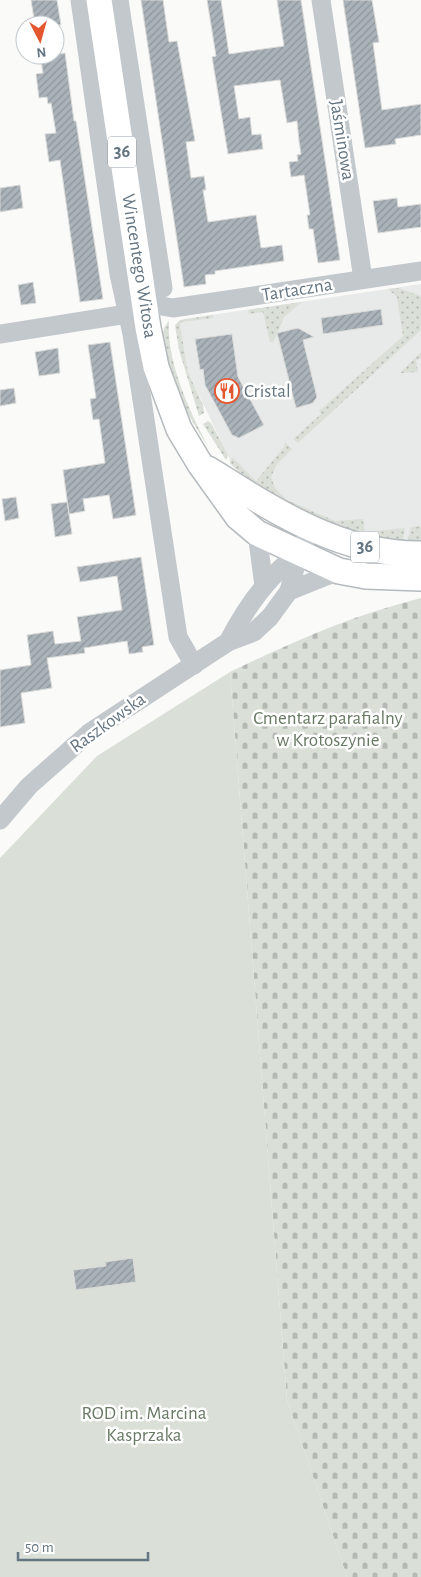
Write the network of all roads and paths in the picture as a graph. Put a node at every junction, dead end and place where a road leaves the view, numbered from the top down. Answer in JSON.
{"nodes":[{"id":1,"x":80,"y":0,"type":"edge"},
{"id":2,"x":99,"y":0,"type":"edge"},
{"id":3,"x":119,"y":0,"type":"edge"},
{"id":4,"x":322,"y":0,"type":"edge"},
{"id":5,"x":154,"y":240,"type":"junction"},
{"id":6,"x":138,"y":259,"type":"junction"},
{"id":7,"x":421,"y":271,"type":"edge"},
{"id":8,"x":363,"y":279,"type":"junction"},
{"id":9,"x":145,"y":302,"type":"junction"},
{"id":10,"x":173,"y":308,"type":"junction"},
{"id":11,"x":148,"y":328,"type":"junction"},
{"id":12,"x":0,"y":334,"type":"edge"},
{"id":13,"x":200,"y":464,"type":"junction"},
{"id":14,"x":311,"y":530,"type":"junction"},
{"id":15,"x":257,"y":533,"type":"junction"},
{"id":16,"x":299,"y":553,"type":"junction"},
{"id":17,"x":421,"y":554,"type":"edge"},
{"id":18,"x":339,"y":572,"type":"junction"},
{"id":19,"x":421,"y":578,"type":"edge"},
{"id":20,"x":264,"y":586,"type":"junction"},
{"id":21,"x":290,"y":592,"type":"junction"},
{"id":22,"x":228,"y":642,"type":"junction"},
{"id":23,"x":194,"y":665,"type":"junction"},
{"id":24,"x":0,"y":820,"type":"edge"}],
"edges":[{"from":1,"to":9,"type":"street"},
{"from":2,"to":6,"type":"main road","name":"Wincentego Witosa","number":"36"},
{"from":3,"to":5,"type":"street"},
{"from":4,"to":8,"type":"street","name":"Jaśminowa"},
{"from":5,"to":6,"type":"street"},
{"from":5,"to":9,"type":"street"},
{"from":6,"to":9,"type":"main road","name":"Wincentego Witosa","number":"36"},
{"from":7,"to":8,"type":"street","name":"Tartaczna"},
{"from":8,"to":10,"type":"street","name":"Tartaczna"},
{"from":9,"to":10,"type":"street","name":"Tartaczna"},
{"from":9,"to":11,"type":"main road","name":"Wincentego Witosa","number":"36"},
{"from":9,"to":12,"type":"street","name":"Tartaczna"},
{"from":9,"to":23,"type":"street"},
{"from":10,"to":11,"type":"street","name":"Tartaczna"},
{"from":11,"to":13,"type":"main road","name":"Wincentego Witosa","number":"36"},
{"from":13,"to":14,"type":"main road","name":"Wincentego Witosa","number":"36"},
{"from":13,"to":15,"type":"main road","name":"Wincentego Witosa","number":"36"},
{"from":14,"to":16,"type":"street","name":"Raszkowska"},
{"from":14,"to":17,"type":"main road","number":"36"},
{"from":15,"to":16,"type":"main road","name":"Wincentego Witosa","number":"36"},
{"from":15,"to":20,"type":"street"},
{"from":16,"to":18,"type":"main road","number":"36"},
{"from":16,"to":20,"type":"street","name":"Raszkowska"},
{"from":16,"to":21,"type":"street","name":"Raszkowska"},
{"from":18,"to":19,"type":"main road","number":"36"},
{"from":18,"to":21,"type":"street"},
{"from":20,"to":22,"type":"street","name":"Raszkowska"},
{"from":21,"to":22,"type":"street","name":"Raszkowska"},
{"from":22,"to":23,"type":"street","name":"Raszkowska"},
{"from":23,"to":24,"type":"street","name":"Raszkowska"}]}
